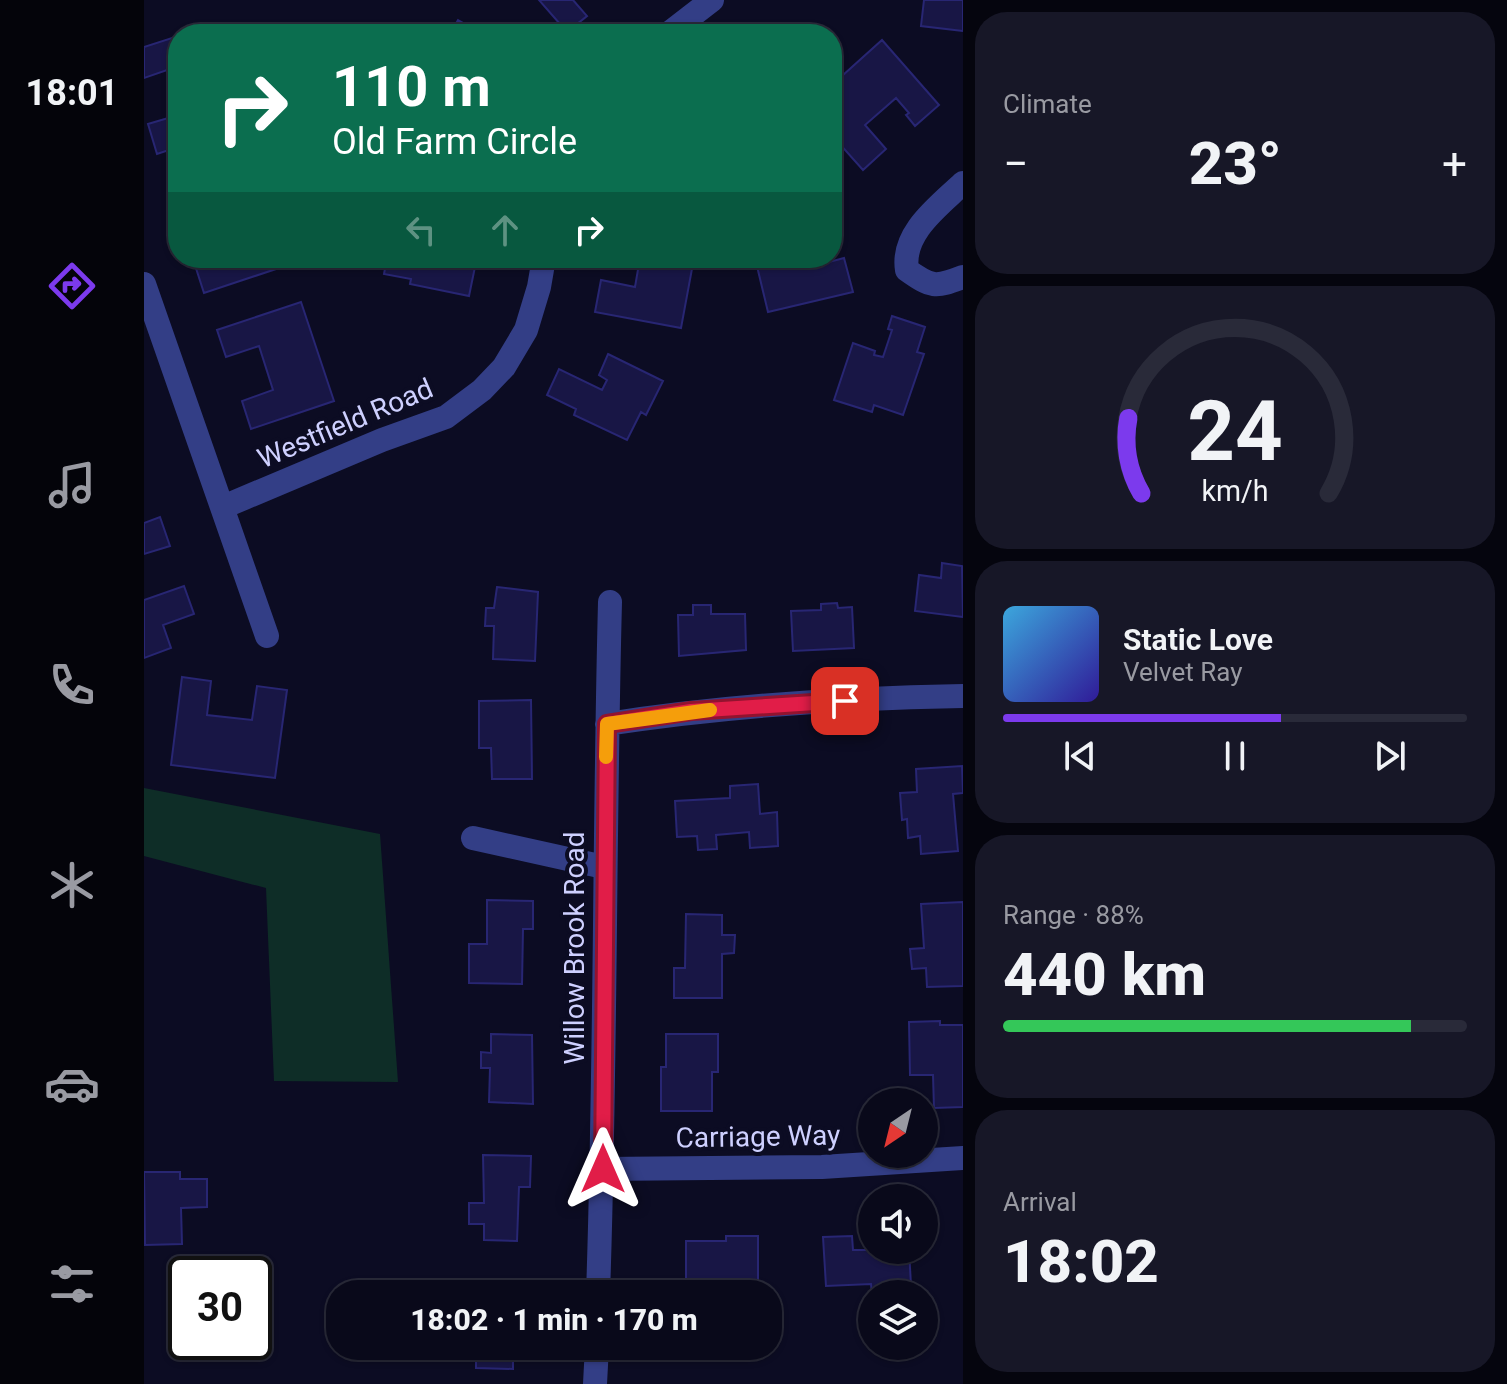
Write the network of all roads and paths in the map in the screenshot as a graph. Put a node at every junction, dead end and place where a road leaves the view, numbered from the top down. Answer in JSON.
{"nodes":[{"id":1,"x":712,"y":0,"type":"edge"},
{"id":2,"x":681,"y":24,"type":"edge"},
{"id":3,"x":963,"y":183,"type":"edge"},
{"id":4,"x":542,"y":268,"type":"edge"},
{"id":5,"x":963,"y":277,"type":"edge"},
{"id":6,"x":144,"y":284,"type":"edge"},
{"id":7,"x":223,"y":507,"type":"junction"},
{"id":8,"x":610,"y":602,"type":"dead end"},
{"id":9,"x":267,"y":636,"type":"dead end"},
{"id":10,"x":963,"y":696,"type":"edge"},
{"id":11,"x":607,"y":724,"type":"junction"},
{"id":12,"x":473,"y":838,"type":"dead end"},
{"id":13,"x":604,"y":867,"type":"junction"},
{"id":14,"x":963,"y":1158,"type":"edge"},
{"id":15,"x":603,"y":1169,"type":"junction"},
{"id":16,"x":599,"y":1280,"type":"edge"},
{"id":17,"x":596,"y":1360,"type":"edge"},
{"id":18,"x":595,"y":1384,"type":"edge"}],
"edges":[{"from":1,"to":2,"type":"street"},
{"from":3,"to":5,"type":"street"},
{"from":4,"to":7,"type":"street","name":"Westfield Road"},
{"from":6,"to":7,"type":"street"},
{"from":7,"to":9,"type":"street"},
{"from":8,"to":11,"type":"street","name":"Willow Brook Road"},
{"from":10,"to":11,"type":"street"},
{"from":11,"to":13,"type":"street","name":"Willow Brook Road"},
{"from":12,"to":13,"type":"street"},
{"from":13,"to":15,"type":"street","name":"Willow Brook Road"},
{"from":14,"to":15,"type":"street","name":"Carriage Way"},
{"from":15,"to":16,"type":"street","name":"Willow Brook Road"},
{"from":17,"to":18,"type":"street"}]}
